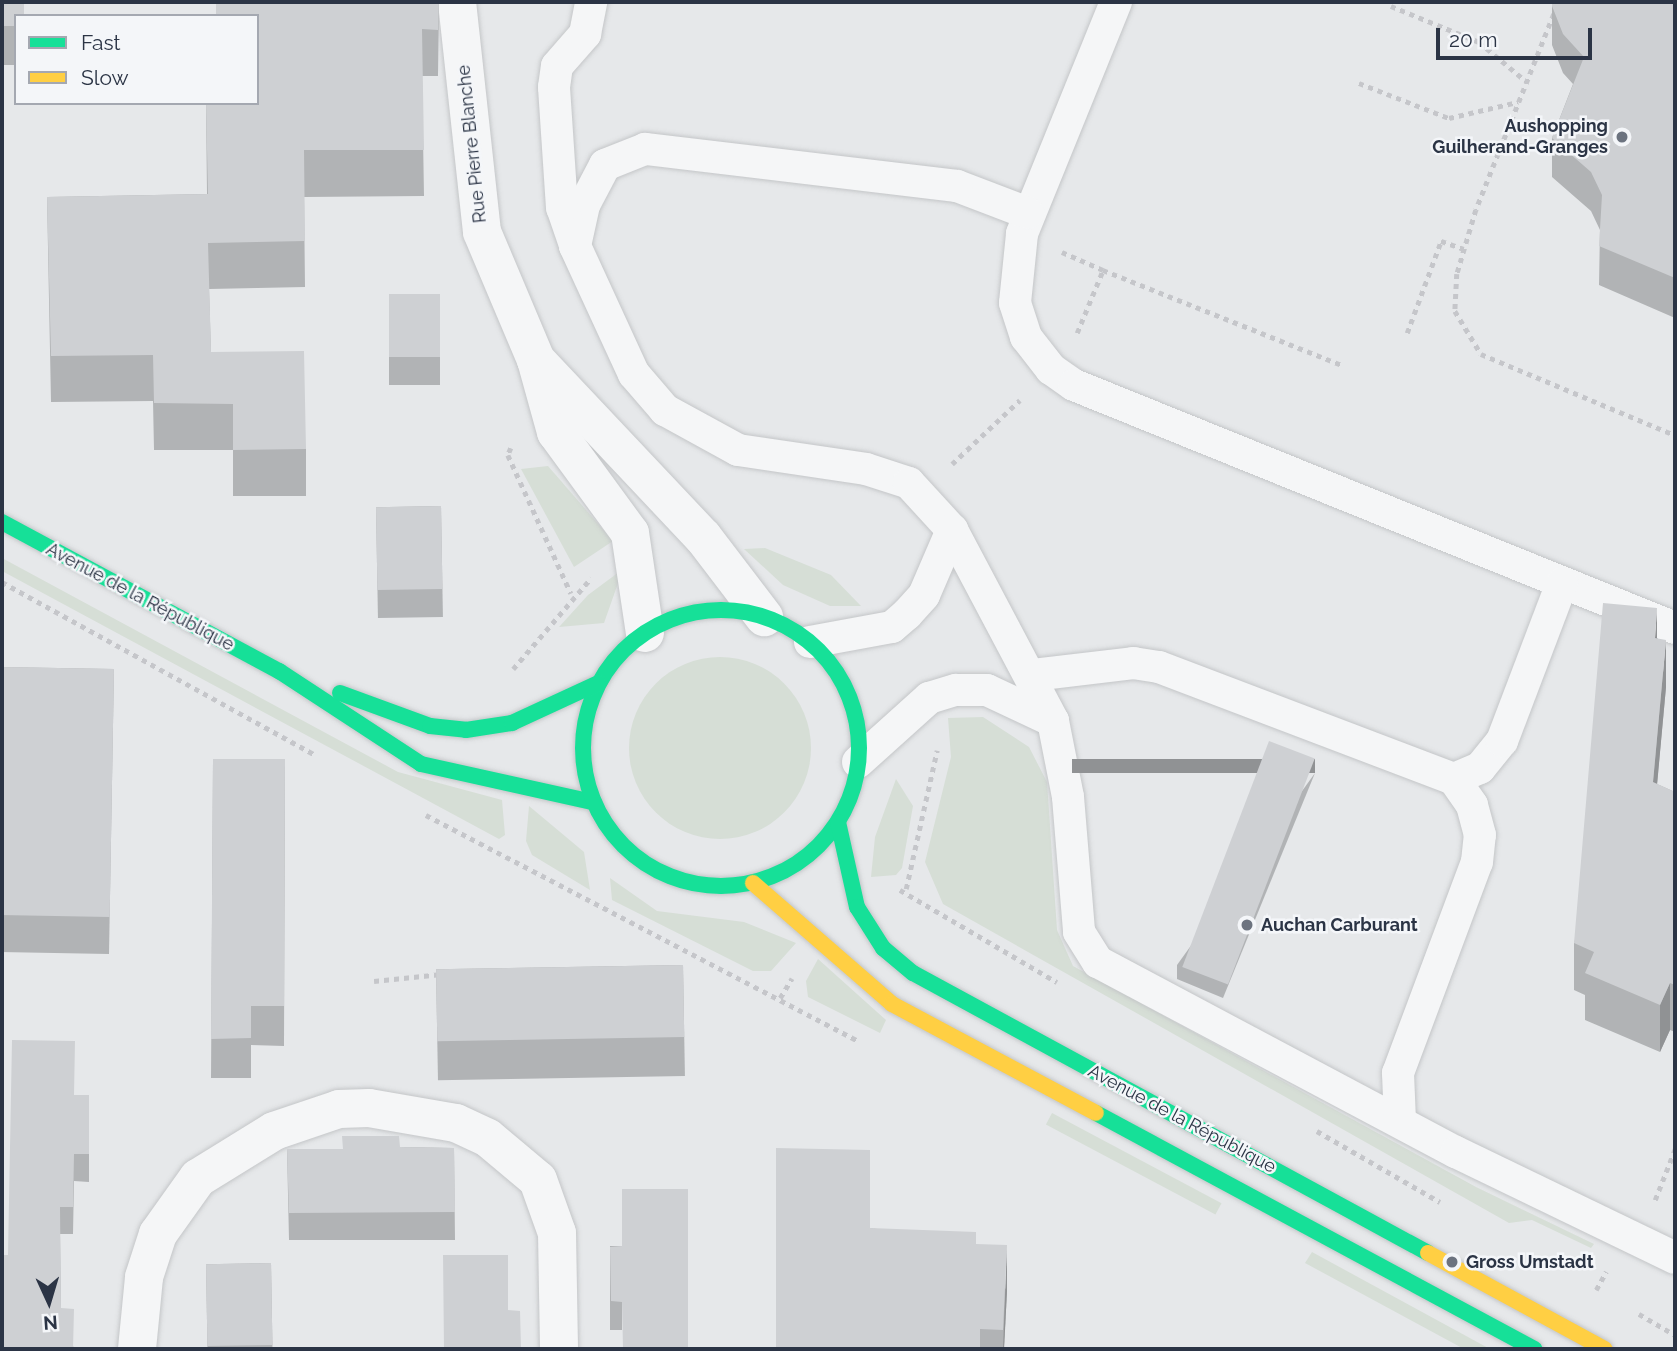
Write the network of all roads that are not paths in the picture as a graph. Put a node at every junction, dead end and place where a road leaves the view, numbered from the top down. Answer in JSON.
{"nodes":[{"id":1,"x":592,"y":2,"type":"edge"},
{"id":2,"x":1116,"y":2,"type":"edge"},
{"id":3,"x":457,"y":5,"type":"edge"},
{"id":4,"x":1028,"y":213,"type":"junction"},
{"id":5,"x":575,"y":246,"type":"junction"},
{"id":6,"x":536,"y":360,"type":"junction"},
{"id":7,"x":2,"y":522,"type":"edge"},
{"id":8,"x":951,"y":530,"type":"junction"},
{"id":9,"x":1562,"y":583,"type":"junction"},
{"id":10,"x":764,"y":617,"type":"junction"},
{"id":11,"x":1675,"y":628,"type":"edge"},
{"id":12,"x":645,"y":633,"type":"junction"},
{"id":13,"x":810,"y":642,"type":"junction"},
{"id":14,"x":279,"y":671,"type":"junction"},
{"id":15,"x":1033,"y":675,"type":"junction"},
{"id":16,"x":598,"y":683,"type":"junction"},
{"id":17,"x":1053,"y":721,"type":"junction"},
{"id":18,"x":858,"y":762,"type":"junction"},
{"id":19,"x":1454,"y":779,"type":"junction"},
{"id":20,"x":593,"y":802,"type":"junction"},
{"id":21,"x":838,"y":822,"type":"junction"},
{"id":22,"x":753,"y":883,"type":"junction"},
{"id":23,"x":1400,"y":1121,"type":"junction"},
{"id":24,"x":1675,"y":1258,"type":"edge"},
{"id":25,"x":137,"y":1349,"type":"edge"},
{"id":26,"x":559,"y":1349,"type":"edge"},
{"id":27,"x":1535,"y":1349,"type":"edge"},
{"id":28,"x":1605,"y":1349,"type":"edge"}],
"edges":[{"from":1,"to":5,"type":"lane"},
{"from":2,"to":4,"type":"lane"},
{"from":3,"to":6,"type":"street","name":"Rue Pierre Blanche"},
{"from":4,"to":5,"type":"lane"},
{"from":4,"to":9,"type":"lane"},
{"from":5,"to":8,"type":"lane"},
{"from":6,"to":10,"type":"street","name":"Rue Pierre Blanche"},
{"from":6,"to":12,"type":"street","name":"Rue Pierre Blanche"},
{"from":7,"to":14,"type":"main road","name":"Avenue de la République"},
{"from":8,"to":13,"type":"lane"},
{"from":8,"to":15,"type":"lane"},
{"from":9,"to":11,"type":"lane"},
{"from":9,"to":19,"type":"lane"},
{"from":10,"to":12,"type":"main road"},
{"from":10,"to":13,"type":"main road"},
{"from":12,"to":16,"type":"main road"},
{"from":13,"to":18,"type":"main road"},
{"from":14,"to":16,"type":"main road","name":"Avenue de la République"},
{"from":14,"to":20,"type":"main road","name":"Avenue de la République"},
{"from":15,"to":17,"type":"lane"},
{"from":15,"to":19,"type":"lane"},
{"from":16,"to":20,"type":"main road"},
{"from":17,"to":18,"type":"lane"},
{"from":17,"to":23,"type":"lane"},
{"from":18,"to":21,"type":"main road"},
{"from":19,"to":23,"type":"lane"},
{"from":20,"to":22,"type":"main road"},
{"from":21,"to":22,"type":"main road"},
{"from":21,"to":28,"type":"main road","name":"Avenue de la République"},
{"from":22,"to":27,"type":"main road","name":"Avenue de la République"},
{"from":23,"to":24,"type":"lane"},
{"from":25,"to":26,"type":"street"}]}
